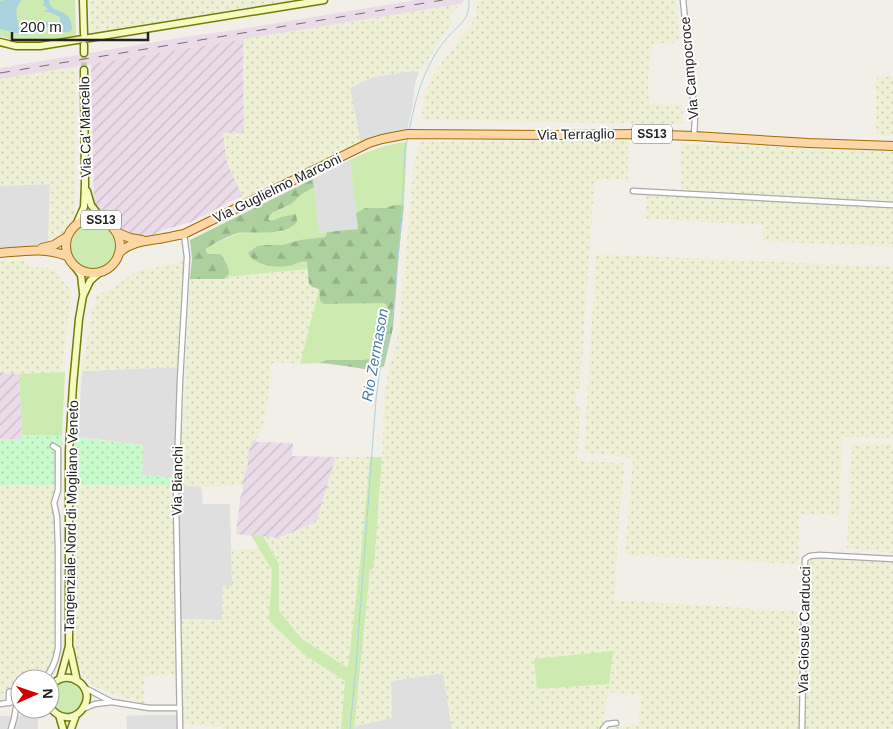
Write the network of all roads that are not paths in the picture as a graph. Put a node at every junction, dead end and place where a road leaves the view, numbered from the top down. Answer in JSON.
{"nodes":[{"id":1,"x":83,"y":0,"type":"edge"},
{"id":2,"x":324,"y":0,"type":"edge"},
{"id":3,"x":683,"y":0,"type":"edge"},
{"id":4,"x":84,"y":34,"type":"dead end"},
{"id":5,"x":0,"y":42,"type":"edge"},
{"id":6,"x":84,"y":45,"type":"dead end"},
{"id":7,"x":84,"y":52,"type":"tunnel mouth"},
{"id":8,"x":84,"y":70,"type":"tunnel mouth"},
{"id":9,"x":409,"y":134,"type":"joint"},
{"id":10,"x":694,"y":136,"type":"junction"},
{"id":11,"x":893,"y":146,"type":"edge"},
{"id":12,"x":85,"y":185,"type":"junction"},
{"id":13,"x":633,"y":191,"type":"dead end"},
{"id":14,"x":893,"y":205,"type":"edge"},
{"id":15,"x":103,"y":221,"type":"junction"},
{"id":16,"x":76,"y":224,"type":"junction"},
{"id":17,"x":116,"y":232,"type":"junction"},
{"id":18,"x":184,"y":234,"type":"junction"},
{"id":19,"x":67,"y":237,"type":"junction"},
{"id":20,"x":144,"y":241,"type":"junction"},
{"id":21,"x":35,"y":250,"type":"junction"},
{"id":22,"x":0,"y":253,"type":"edge"},
{"id":23,"x":119,"y":253,"type":"junction"},
{"id":24,"x":67,"y":256,"type":"junction"},
{"id":25,"x":76,"y":268,"type":"junction"},
{"id":26,"x":99,"y":273,"type":"junction"},
{"id":27,"x":83,"y":296,"type":"junction"},
{"id":28,"x":53,"y":446,"type":"dead end"},
{"id":29,"x":893,"y":559,"type":"edge"},
{"id":30,"x":69,"y":646,"type":"junction"},
{"id":31,"x":52,"y":669,"type":"edge"},
{"id":32,"x":60,"y":679,"type":"joint"},
{"id":33,"x":77,"y":681,"type":"junction"},
{"id":34,"x":84,"y":687,"type":"junction"},
{"id":35,"x":10,"y":692,"type":"edge"},
{"id":36,"x":112,"y":702,"type":"junction"},
{"id":37,"x":9,"y":703,"type":"joint"},
{"id":38,"x":0,"y":704,"type":"edge"},
{"id":39,"x":180,"y":708,"type":"junction"},
{"id":40,"x":83,"y":709,"type":"junction"},
{"id":41,"x":60,"y":715,"type":"edge"},
{"id":42,"x":76,"y":715,"type":"junction"},
{"id":43,"x":616,"y":724,"type":"dead end"},
{"id":44,"x":71,"y":729,"type":"edge"},
{"id":45,"x":180,"y":729,"type":"edge"},
{"id":46,"x":603,"y":729,"type":"edge"},
{"id":47,"x":802,"y":729,"type":"edge"}],
"edges":[{"from":1,"to":4,"type":"main road"},
{"from":2,"to":5,"type":"main road"},
{"from":3,"to":10,"type":"street","name":"Via Campocroce"},
{"from":6,"to":7,"type":"main road"},
{"from":8,"to":12,"type":"main road","name":"Via Ca' Marcello"},
{"from":9,"to":10,"type":"main road","name":"Via Terraglio","number":"SS13"},
{"from":9,"to":18,"type":"main road","name":"Via Guglielmo Marconi","number":"SS13"},
{"from":10,"to":11,"type":"main road","name":"Via Terraglio","number":"SS13"},
{"from":12,"to":15,"type":"main road"},
{"from":12,"to":16,"type":"main road"},
{"from":13,"to":14,"type":"street"},
{"from":15,"to":16,"type":"main road","number":"SS13"},
{"from":15,"to":17,"type":"main road","name":"Via Guglielmo Marconi","number":"SS13"},
{"from":16,"to":19,"type":"main road","number":"SS13"},
{"from":17,"to":20,"type":"main road","name":"Via Guglielmo Marconi","number":"SS13"},
{"from":17,"to":23,"type":"main road","number":"SS13"},
{"from":18,"to":20,"type":"main road","name":"Via Guglielmo Marconi","number":"SS13"},
{"from":18,"to":39,"type":"street","name":"Via Bianchi"},
{"from":19,"to":21,"type":"main road","number":"SS13"},
{"from":19,"to":24,"type":"main road","number":"SS13"},
{"from":20,"to":23,"type":"main road","name":"Via Guglielmo Marconi","number":"SS13"},
{"from":21,"to":22,"type":"main road","number":"SS13"},
{"from":21,"to":24,"type":"main road","number":"SS13"},
{"from":23,"to":26,"type":"main road","name":"Via Guglielmo Marconi","number":"SS13"},
{"from":24,"to":25,"type":"main road"},
{"from":25,"to":26,"type":"main road"},
{"from":25,"to":27,"type":"main road","name":"Tangenziale Nord di Mogliano Veneto"},
{"from":26,"to":27,"type":"main road","name":"Tangenziale Nord di Mogliano Veneto"},
{"from":27,"to":30,"type":"main road","name":"Tangenziale Nord di Mogliano Veneto"},
{"from":28,"to":31,"type":"street"},
{"from":29,"to":47,"type":"street","name":"Via Giosuè Carducci"},
{"from":30,"to":32,"type":"main road"},
{"from":30,"to":33,"type":"main road"},
{"from":32,"to":33,"type":"main road"},
{"from":33,"to":34,"type":"main road"},
{"from":34,"to":36,"type":"street"},
{"from":34,"to":40,"type":"main road"},
{"from":35,"to":37,"type":"street"},
{"from":36,"to":39,"type":"street"},
{"from":36,"to":40,"type":"street"},
{"from":37,"to":38,"type":"street"},
{"from":39,"to":45,"type":"street","name":"Via Bianchi"},
{"from":40,"to":42,"type":"main road"},
{"from":41,"to":42,"type":"main road"},
{"from":42,"to":44,"type":"main road"},
{"from":43,"to":46,"type":"street"}]}
